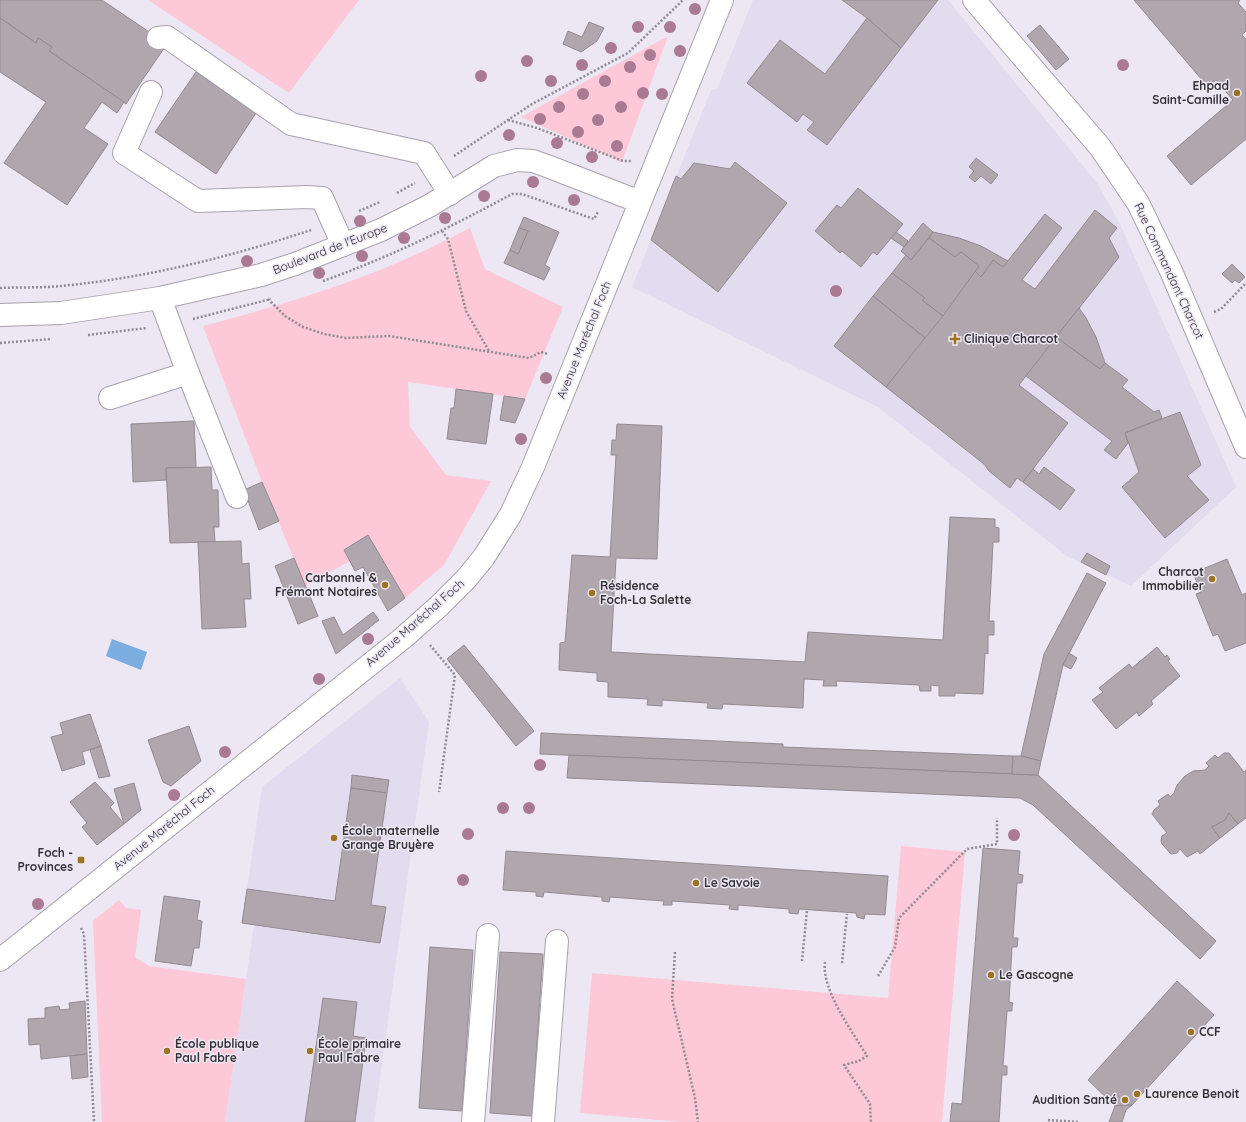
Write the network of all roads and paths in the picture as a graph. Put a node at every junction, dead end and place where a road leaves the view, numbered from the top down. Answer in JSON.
{"nodes":[{"id":1,"x":683,"y":0,"type":"edge"},
{"id":2,"x":722,"y":0,"type":"edge"},
{"id":3,"x":974,"y":0,"type":"edge"},
{"id":4,"x":158,"y":38,"type":"dead end"},
{"id":5,"x":151,"y":92,"type":"dead end"},
{"id":6,"x":507,"y":120,"type":"junction"},
{"id":7,"x":435,"y":170,"type":"junction"},
{"id":8,"x":653,"y":170,"type":"junction"},
{"id":9,"x":396,"y":193,"type":"dead end"},
{"id":10,"x":450,"y":194,"type":"junction"},
{"id":11,"x":382,"y":200,"type":"dead end"},
{"id":12,"x":640,"y":202,"type":"junction"},
{"id":13,"x":429,"y":206,"type":"junction"},
{"id":14,"x":333,"y":222,"type":"junction"},
{"id":15,"x":343,"y":246,"type":"junction"},
{"id":16,"x":254,"y":249,"type":"junction"},
{"id":17,"x":260,"y":275,"type":"junction"},
{"id":18,"x":1246,"y":284,"type":"edge"},
{"id":19,"x":0,"y":288,"type":"edge"},
{"id":20,"x":160,"y":298,"type":"junction"},
{"id":21,"x":1213,"y":312,"type":"dead end"},
{"id":22,"x":0,"y":315,"type":"edge"},
{"id":23,"x":490,"y":352,"type":"junction"},
{"id":24,"x":548,"y":354,"type":"dead end"},
{"id":25,"x":188,"y":373,"type":"junction"},
{"id":26,"x":110,"y":398,"type":"dead end"},
{"id":27,"x":1246,"y":447,"type":"edge"},
{"id":28,"x":237,"y":497,"type":"dead end"},
{"id":29,"x":430,"y":645,"type":"dead end"},
{"id":30,"x":439,"y":792,"type":"dead end"},
{"id":31,"x":997,"y":818,"type":"dead end"},
{"id":32,"x":807,"y":910,"type":"dead end"},
{"id":33,"x":847,"y":914,"type":"dead end"},
{"id":34,"x":81,"y":928,"type":"dead end"},
{"id":35,"x":488,"y":935,"type":"dead end"},
{"id":36,"x":557,"y":941,"type":"dead end"},
{"id":37,"x":675,"y":952,"type":"dead end"},
{"id":38,"x":0,"y":960,"type":"edge"},
{"id":39,"x":802,"y":961,"type":"dead end"},
{"id":40,"x":825,"y":962,"type":"dead end"},
{"id":41,"x":842,"y":963,"type":"dead end"},
{"id":42,"x":878,"y":976,"type":"dead end"},
{"id":43,"x":1048,"y":1120,"type":"dead end"},
{"id":44,"x":94,"y":1122,"type":"edge"},
{"id":45,"x":473,"y":1122,"type":"edge"},
{"id":46,"x":543,"y":1122,"type":"edge"},
{"id":47,"x":698,"y":1122,"type":"edge"},
{"id":48,"x":871,"y":1122,"type":"edge"},
{"id":49,"x":1078,"y":1122,"type":"edge"}],
"edges":[{"from":1,"to":6,"type":"path"},
{"from":2,"to":8,"type":"main road","name":"Avenue Maréchal Foch"},
{"from":3,"to":27,"type":"main road","name":"Rue Commandant Charcot"},
{"from":4,"to":7,"type":"main road"},
{"from":5,"to":14,"type":"main road"},
{"from":6,"to":7,"type":"path"},
{"from":6,"to":8,"type":"path"},
{"from":7,"to":10,"type":"main road"},
{"from":8,"to":12,"type":"main road","name":"Avenue Maréchal Foch"},
{"from":9,"to":13,"type":"path"},
{"from":10,"to":12,"type":"main road","name":"Boulevard de l'Europe"},
{"from":10,"to":13,"type":"main road","name":"Boulevard de l'Europe"},
{"from":11,"to":14,"type":"path","name":"Boulevard de l'Europe"},
{"from":12,"to":38,"type":"main road","name":"Avenue Maréchal Foch"},
{"from":13,"to":15,"type":"main road","name":"Boulevard de l'Europe"},
{"from":13,"to":23,"type":"path"},
{"from":14,"to":15,"type":"main road"},
{"from":14,"to":16,"type":"path","name":"Boulevard de l'Europe"},
{"from":15,"to":17,"type":"main road","name":"Boulevard de l'Europe"},
{"from":16,"to":17,"type":"path"},
{"from":16,"to":19,"type":"path","name":"Boulevard de l'Europe"},
{"from":17,"to":20,"type":"main road","name":"Boulevard de l'Europe"},
{"from":17,"to":23,"type":"path"},
{"from":18,"to":21,"type":"path"},
{"from":20,"to":22,"type":"main road","name":"Boulevard de l'Europe"},
{"from":20,"to":25,"type":"main road"},
{"from":23,"to":24,"type":"path"},
{"from":25,"to":26,"type":"main road"},
{"from":25,"to":28,"type":"main road"},
{"from":29,"to":30,"type":"path"},
{"from":31,"to":42,"type":"path"},
{"from":32,"to":39,"type":"path"},
{"from":33,"to":41,"type":"path"},
{"from":34,"to":44,"type":"path"},
{"from":35,"to":45,"type":"main road"},
{"from":36,"to":46,"type":"main road"},
{"from":37,"to":47,"type":"path"},
{"from":40,"to":48,"type":"path"},
{"from":43,"to":49,"type":"path"}]}
